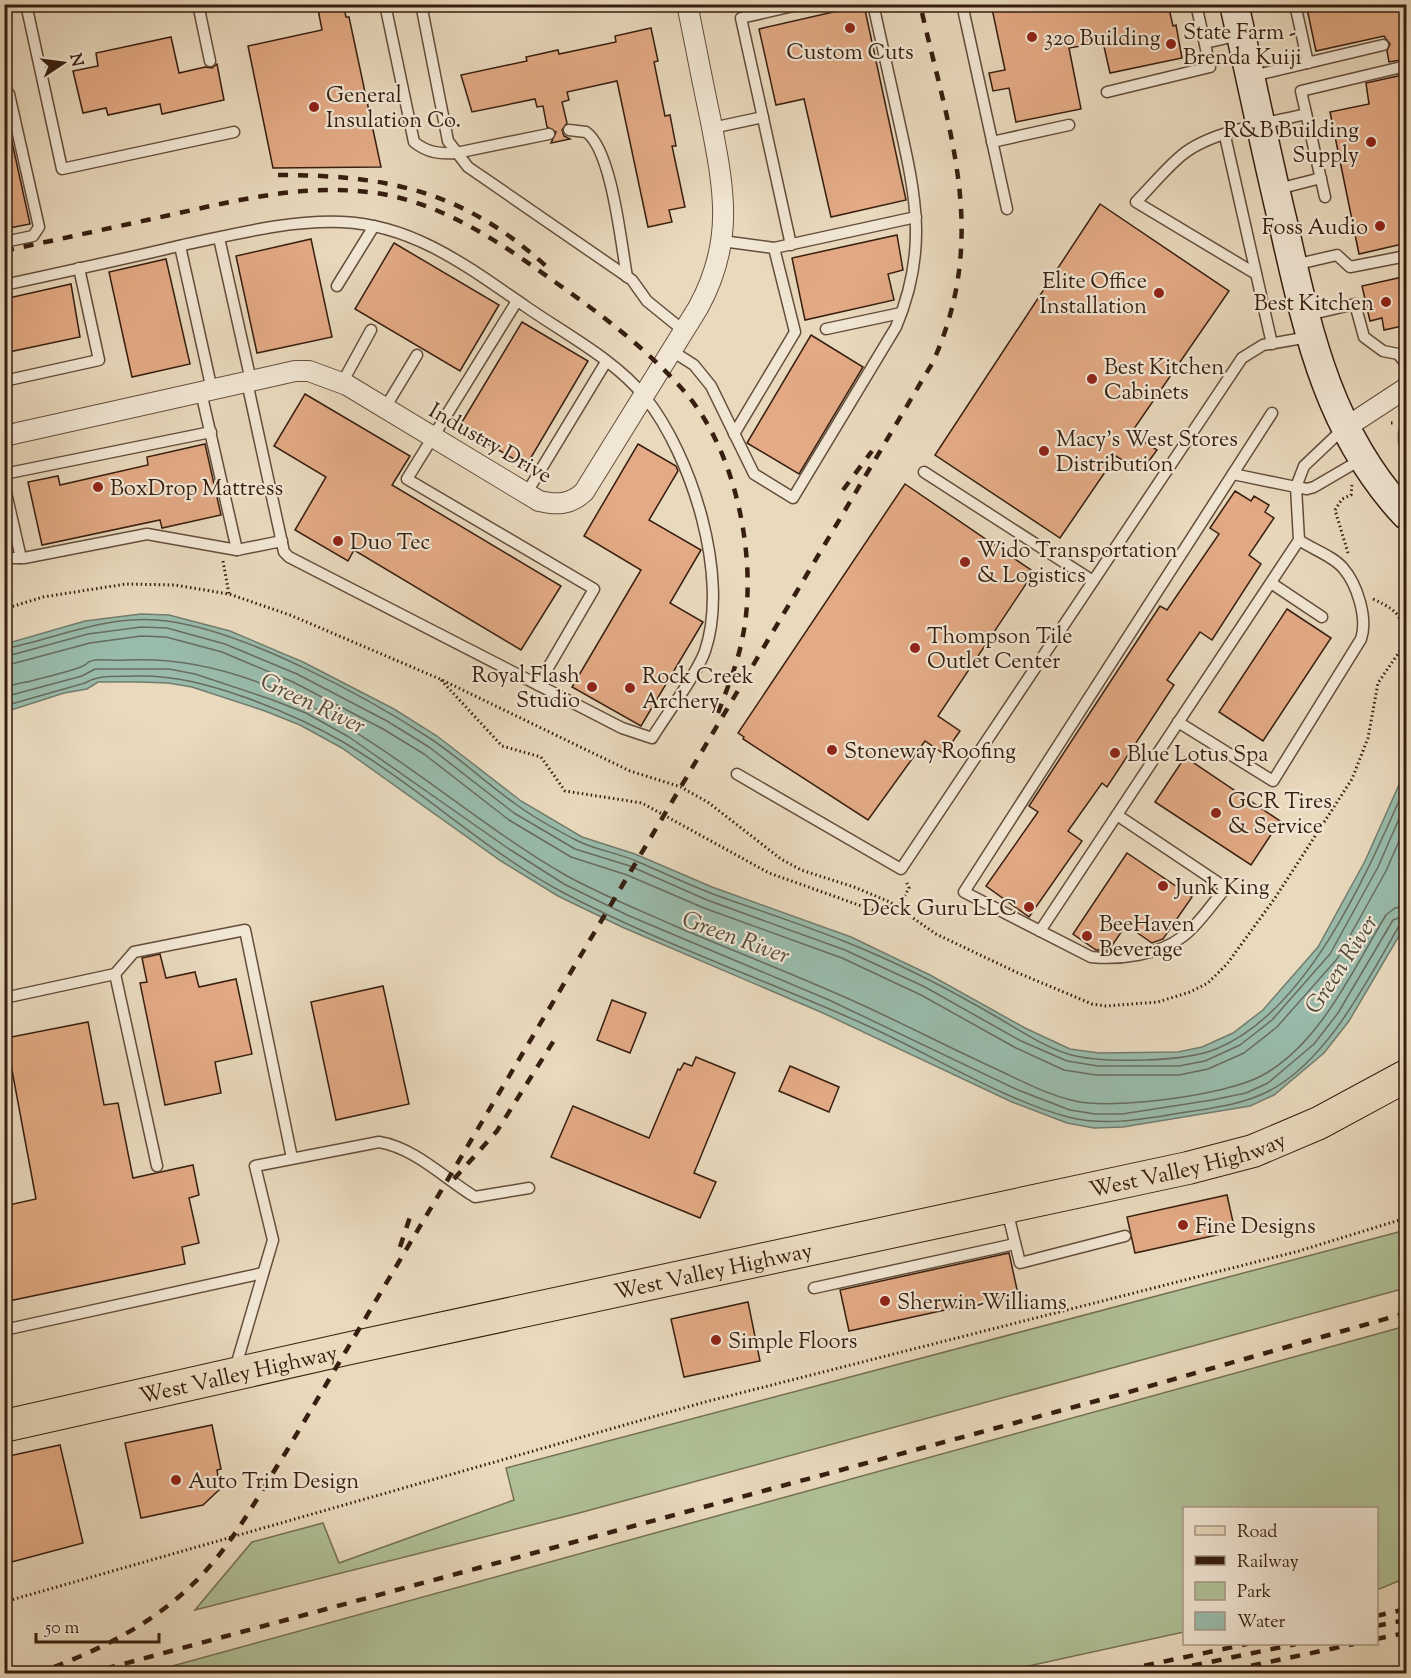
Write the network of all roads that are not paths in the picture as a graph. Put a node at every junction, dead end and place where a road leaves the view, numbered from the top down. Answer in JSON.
{"nodes":[{"id":1,"x":26,"y":4,"type":"edge"},
{"id":2,"x":198,"y":4,"type":"edge"},
{"id":3,"x":385,"y":4,"type":"edge"},
{"id":4,"x":421,"y":4,"type":"edge"},
{"id":5,"x":687,"y":4,"type":"edge"},
{"id":6,"x":802,"y":4,"type":"edge"},
{"id":7,"x":873,"y":4,"type":"edge"},
{"id":8,"x":962,"y":4,"type":"edge"},
{"id":9,"x":1196,"y":4,"type":"edge"},
{"id":10,"x":1234,"y":4,"type":"edge"},
{"id":11,"x":1295,"y":4,"type":"edge"},
{"id":12,"x":1241,"y":35,"type":"junction"},
{"id":13,"x":1205,"y":43,"type":"junction"},
{"id":14,"x":1383,"y":45,"type":"dead end"},
{"id":15,"x":210,"y":61,"type":"dead end"},
{"id":16,"x":1308,"y":63,"type":"junction"},
{"id":17,"x":1407,"y":66,"type":"edge"},
{"id":18,"x":1250,"y":76,"type":"junction"},
{"id":19,"x":1107,"y":92,"type":"dead end"},
{"id":20,"x":4,"y":93,"type":"edge"},
{"id":21,"x":1306,"y":114,"type":"junction"},
{"id":22,"x":763,"y":117,"type":"junction"},
{"id":23,"x":1069,"y":125,"type":"dead end"},
{"id":24,"x":1261,"y":125,"type":"junction"},
{"id":25,"x":712,"y":128,"type":"junction"},
{"id":26,"x":569,"y":130,"type":"dead end"},
{"id":27,"x":234,"y":132,"type":"dead end"},
{"id":28,"x":549,"y":134,"type":"dead end"},
{"id":29,"x":1225,"y":136,"type":"junction"},
{"id":30,"x":992,"y":142,"type":"junction"},
{"id":31,"x":456,"y":153,"type":"junction"},
{"id":32,"x":1321,"y":178,"type":"junction"},
{"id":33,"x":1275,"y":190,"type":"junction"},
{"id":34,"x":1325,"y":197,"type":"dead end"},
{"id":35,"x":1007,"y":209,"type":"dead end"},
{"id":36,"x":916,"y":217,"type":"junction"},
{"id":37,"x":374,"y":226,"type":"junction"},
{"id":38,"x":219,"y":238,"type":"junction"},
{"id":39,"x":722,"y":241,"type":"junction"},
{"id":40,"x":4,"y":243,"type":"edge"},
{"id":41,"x":791,"y":245,"type":"junction"},
{"id":42,"x":180,"y":246,"type":"junction"},
{"id":43,"x":774,"y":248,"type":"junction"},
{"id":44,"x":1407,"y":256,"type":"edge"},
{"id":45,"x":1293,"y":266,"type":"junction"},
{"id":46,"x":79,"y":268,"type":"junction"},
{"id":47,"x":1256,"y":274,"type":"junction"},
{"id":48,"x":627,"y":277,"type":"junction"},
{"id":49,"x":4,"y":285,"type":"edge"},
{"id":50,"x":337,"y":286,"type":"dead end"},
{"id":51,"x":517,"y":301,"type":"junction"},
{"id":52,"x":902,"y":313,"type":"junction"},
{"id":53,"x":1307,"y":326,"type":"junction"},
{"id":54,"x":826,"y":329,"type":"dead end"},
{"id":55,"x":371,"y":330,"type":"dead end"},
{"id":56,"x":684,"y":331,"type":"junction"},
{"id":57,"x":1272,"y":344,"type":"junction"},
{"id":58,"x":672,"y":351,"type":"junction"},
{"id":59,"x":417,"y":355,"type":"dead end"},
{"id":60,"x":606,"y":362,"type":"junction"},
{"id":61,"x":1407,"y":364,"type":"edge"},
{"id":62,"x":4,"y":381,"type":"edge"},
{"id":63,"x":249,"y":381,"type":"junction"},
{"id":64,"x":342,"y":383,"type":"junction"},
{"id":65,"x":1407,"y":388,"type":"edge"},
{"id":66,"x":206,"y":391,"type":"junction"},
{"id":67,"x":644,"y":396,"type":"junction"},
{"id":68,"x":385,"y":408,"type":"junction"},
{"id":69,"x":1272,"y":413,"type":"dead end"},
{"id":70,"x":1345,"y":428,"type":"junction"},
{"id":71,"x":211,"y":432,"type":"junction"},
{"id":72,"x":734,"y":434,"type":"junction"},
{"id":73,"x":4,"y":436,"type":"edge"},
{"id":74,"x":432,"y":437,"type":"junction"},
{"id":75,"x":924,"y":471,"type":"dead end"},
{"id":76,"x":1357,"y":472,"type":"junction"},
{"id":77,"x":4,"y":474,"type":"edge"},
{"id":78,"x":1233,"y":474,"type":"junction"},
{"id":79,"x":4,"y":484,"type":"edge"},
{"id":80,"x":1296,"y":487,"type":"junction"},
{"id":81,"x":526,"y":494,"type":"junction"},
{"id":82,"x":1407,"y":515,"type":"edge"},
{"id":83,"x":1299,"y":540,"type":"junction"},
{"id":84,"x":282,"y":541,"type":"junction"},
{"id":85,"x":237,"y":550,"type":"junction"},
{"id":86,"x":4,"y":558,"type":"edge"},
{"id":87,"x":21,"y":558,"type":"junction"},
{"id":88,"x":1093,"y":580,"type":"junction"},
{"id":89,"x":1271,"y":583,"type":"junction"},
{"id":90,"x":1322,"y":616,"type":"dead end"},
{"id":91,"x":538,"y":685,"type":"junction"},
{"id":92,"x":1178,"y":722,"type":"junction"},
{"id":93,"x":737,"y":774,"type":"dead end"},
{"id":94,"x":1117,"y":815,"type":"junction"},
{"id":95,"x":1040,"y":931,"type":"junction"},
{"id":96,"x":115,"y":974,"type":"junction"},
{"id":97,"x":4,"y":998,"type":"edge"},
{"id":98,"x":1407,"y":1076,"type":"edge"},
{"id":99,"x":292,"y":1158,"type":"junction"},
{"id":100,"x":157,"y":1166,"type":"dead end"},
{"id":101,"x":529,"y":1188,"type":"dead end"},
{"id":102,"x":1006,"y":1207,"type":"junction"},
{"id":103,"x":1125,"y":1236,"type":"dead end"},
{"id":104,"x":1016,"y":1244,"type":"junction"},
{"id":105,"x":263,"y":1273,"type":"junction"},
{"id":106,"x":813,"y":1288,"type":"dead end"},
{"id":107,"x":4,"y":1330,"type":"edge"},
{"id":108,"x":234,"y":1374,"type":"junction"},
{"id":109,"x":4,"y":1426,"type":"edge"}],
"edges":[{"from":1,"to":27,"type":"lane"},
{"from":2,"to":15,"type":"lane"},
{"from":3,"to":31,"type":"lane"},
{"from":4,"to":31,"type":"lane"},
{"from":5,"to":25,"type":"street","name":"Industry Drive"},
{"from":6,"to":22,"type":"lane"},
{"from":7,"to":36,"type":"lane"},
{"from":8,"to":30,"type":"lane"},
{"from":9,"to":13,"type":"lane"},
{"from":10,"to":12,"type":"main road"},
{"from":11,"to":16,"type":"lane"},
{"from":12,"to":13,"type":"lane"},
{"from":12,"to":18,"type":"main road"},
{"from":13,"to":19,"type":"lane"},
{"from":14,"to":16,"type":"lane"},
{"from":16,"to":18,"type":"lane"},
{"from":17,"to":21,"type":"lane"},
{"from":18,"to":24,"type":"main road"},
{"from":20,"to":40,"type":"lane"},
{"from":21,"to":24,"type":"lane"},
{"from":21,"to":32,"type":"lane"},
{"from":22,"to":25,"type":"lane"},
{"from":22,"to":41,"type":"lane"},
{"from":23,"to":30,"type":"lane"},
{"from":24,"to":29,"type":"lane"},
{"from":24,"to":33,"type":"main road"},
{"from":25,"to":39,"type":"street","name":"Industry Drive"},
{"from":26,"to":48,"type":"lane"},
{"from":28,"to":31,"type":"lane"},
{"from":29,"to":47,"type":"lane"},
{"from":29,"to":47,"type":"lane"},
{"from":30,"to":35,"type":"lane"},
{"from":31,"to":48,"type":"lane"},
{"from":32,"to":33,"type":"lane"},
{"from":32,"to":34,"type":"lane"},
{"from":33,"to":45,"type":"main road"},
{"from":36,"to":41,"type":"lane"},
{"from":36,"to":52,"type":"lane"},
{"from":37,"to":38,"type":"lane"},
{"from":37,"to":50,"type":"lane"},
{"from":37,"to":51,"type":"lane"},
{"from":38,"to":42,"type":"lane"},
{"from":38,"to":63,"type":"lane"},
{"from":39,"to":43,"type":"lane"},
{"from":39,"to":56,"type":"street","name":"Industry Drive"},
{"from":41,"to":43,"type":"lane"},
{"from":42,"to":46,"type":"lane"},
{"from":42,"to":66,"type":"lane"},
{"from":43,"to":72,"type":"lane"},
{"from":44,"to":45,"type":"lane"},
{"from":45,"to":53,"type":"main road"},
{"from":46,"to":49,"type":"lane"},
{"from":46,"to":62,"type":"lane"},
{"from":47,"to":57,"type":"lane"},
{"from":48,"to":56,"type":"lane"},
{"from":51,"to":60,"type":"lane"},
{"from":51,"to":74,"type":"lane"},
{"from":52,"to":54,"type":"lane"},
{"from":52,"to":72,"type":"lane"},
{"from":53,"to":57,"type":"lane"},
{"from":53,"to":61,"type":"lane"},
{"from":53,"to":70,"type":"main road"},
{"from":55,"to":64,"type":"lane"},
{"from":56,"to":58,"type":"street","name":"Industry Drive"},
{"from":57,"to":88,"type":"lane"},
{"from":58,"to":67,"type":"street","name":"Industry Drive"},
{"from":58,"to":72,"type":"lane"},
{"from":59,"to":68,"type":"lane"},
{"from":60,"to":67,"type":"lane"},
{"from":60,"to":81,"type":"lane"},
{"from":63,"to":64,"type":"street","name":"Industry Drive"},
{"from":63,"to":66,"type":"street","name":"Industry Drive"},
{"from":63,"to":84,"type":"lane"},
{"from":64,"to":68,"type":"street","name":"Industry Drive"},
{"from":65,"to":70,"type":"street"},
{"from":66,"to":71,"type":"lane"},
{"from":66,"to":73,"type":"street","name":"Industry Drive"},
{"from":67,"to":81,"type":"street","name":"Industry Drive"},
{"from":67,"to":91,"type":"lane"},
{"from":68,"to":74,"type":"street","name":"Industry Drive"},
{"from":69,"to":78,"type":"lane"},
{"from":70,"to":76,"type":"main road"},
{"from":70,"to":80,"type":"lane"},
{"from":71,"to":77,"type":"lane"},
{"from":71,"to":85,"type":"lane"},
{"from":74,"to":81,"type":"street","name":"Industry Drive"},
{"from":74,"to":91,"type":"lane"},
{"from":75,"to":88,"type":"lane"},
{"from":76,"to":80,"type":"lane"},
{"from":76,"to":82,"type":"main road"},
{"from":78,"to":80,"type":"lane"},
{"from":78,"to":95,"type":"lane"},
{"from":79,"to":87,"type":"lane"},
{"from":80,"to":83,"type":"lane"},
{"from":83,"to":89,"type":"lane"},
{"from":83,"to":92,"type":"lane"},
{"from":84,"to":85,"type":"lane"},
{"from":84,"to":91,"type":"lane"},
{"from":85,"to":87,"type":"lane"},
{"from":86,"to":87,"type":"lane"},
{"from":88,"to":93,"type":"lane"},
{"from":89,"to":90,"type":"lane"},
{"from":89,"to":92,"type":"lane"},
{"from":92,"to":94,"type":"lane"},
{"from":94,"to":95,"type":"lane"},
{"from":94,"to":95,"type":"lane"},
{"from":96,"to":97,"type":"lane"},
{"from":96,"to":99,"type":"lane"},
{"from":96,"to":100,"type":"lane"},
{"from":98,"to":102,"type":"main road","name":"West Valley Highway"},
{"from":99,"to":101,"type":"lane"},
{"from":99,"to":105,"type":"lane"},
{"from":102,"to":104,"type":"lane"},
{"from":102,"to":108,"type":"main road","name":"West Valley Highway"},
{"from":103,"to":104,"type":"lane"},
{"from":104,"to":106,"type":"lane"},
{"from":105,"to":107,"type":"lane"},
{"from":105,"to":108,"type":"lane"},
{"from":108,"to":109,"type":"main road","name":"West Valley Highway"}]}
